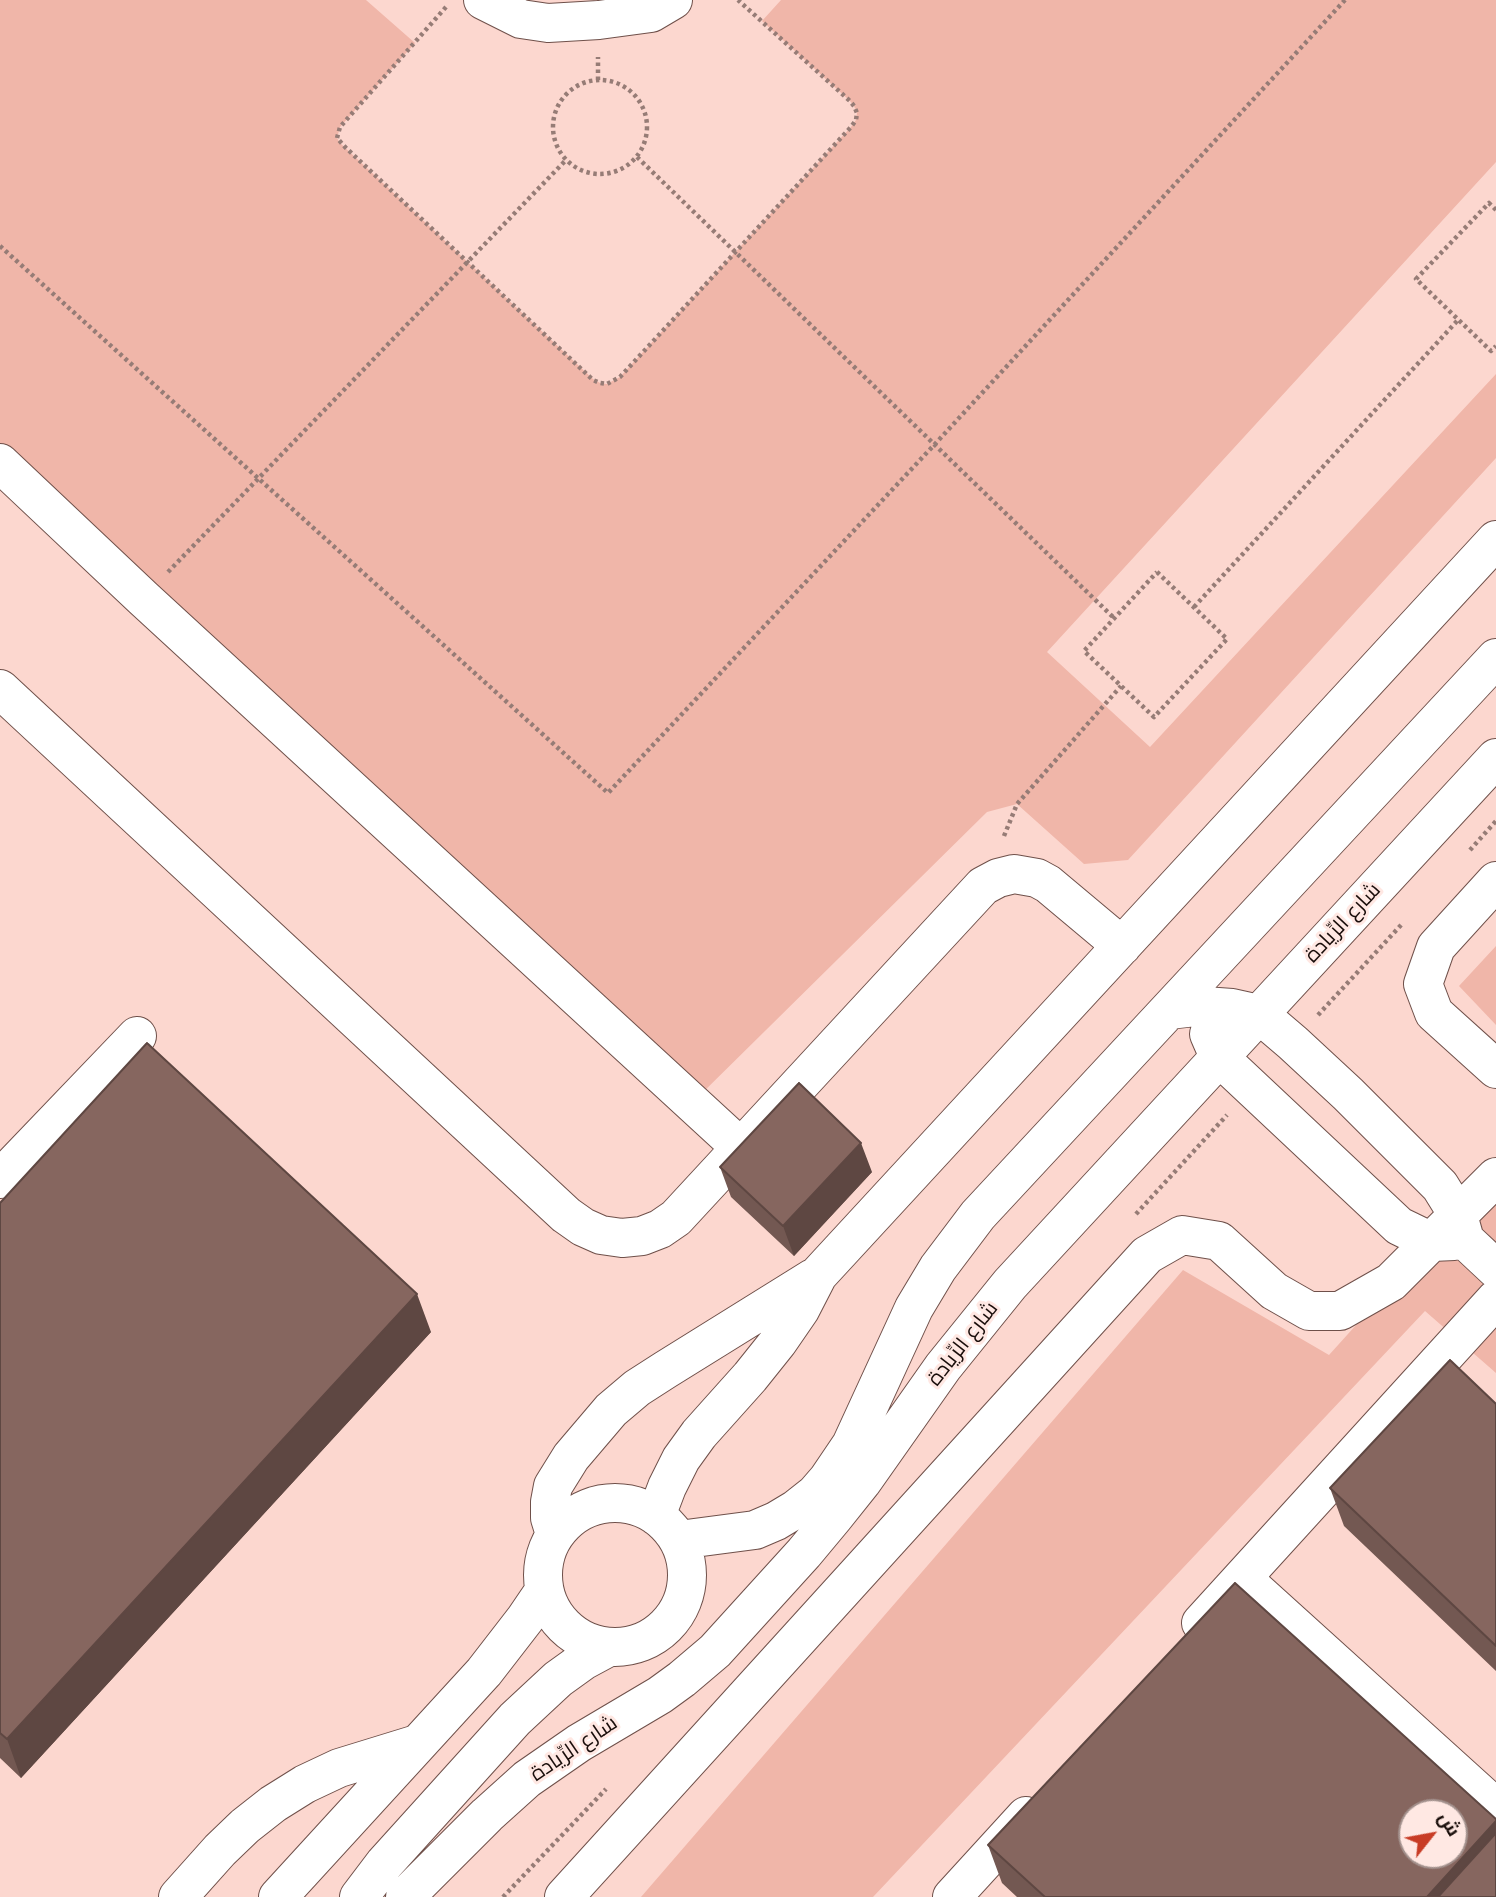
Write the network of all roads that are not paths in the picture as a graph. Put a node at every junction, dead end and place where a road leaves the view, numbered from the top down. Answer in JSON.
{"nodes":[{"id":1,"x":483,"y":0,"type":"edge"},
{"id":2,"x":673,"y":0,"type":"edge"},
{"id":3,"x":0,"y":463,"type":"edge"},
{"id":4,"x":1496,"y":540,"type":"edge"},
{"id":5,"x":1496,"y":658,"type":"edge"},
{"id":6,"x":0,"y":689,"type":"edge"},
{"id":7,"x":1496,"y":758,"type":"edge"},
{"id":8,"x":1496,"y":881,"type":"edge"},
{"id":9,"x":1122,"y":946,"type":"junction"},
{"id":10,"x":1186,"y":1008,"type":"junction"},
{"id":11,"x":1259,"y":1014,"type":"junction"},
{"id":12,"x":137,"y":1036,"type":"dead end"},
{"id":13,"x":1219,"y":1057,"type":"junction"},
{"id":14,"x":1496,"y":1069,"type":"edge"},
{"id":15,"x":1348,"y":1094,"type":"junction"},
{"id":16,"x":1306,"y":1139,"type":"junction"},
{"id":17,"x":740,"y":1147,"type":"junction"},
{"id":18,"x":1496,"y":1177,"type":"edge"},
{"id":19,"x":0,"y":1179,"type":"edge"},
{"id":20,"x":1452,"y":1233,"type":"junction"},
{"id":21,"x":1496,"y":1269,"type":"edge"},
{"id":22,"x":818,"y":1275,"type":"junction"},
{"id":23,"x":1496,"y":1299,"type":"edge"},
{"id":24,"x":715,"y":1339,"type":"junction"},
{"id":25,"x":750,"y":1377,"type":"junction"},
{"id":26,"x":667,"y":1528,"type":"junction"},
{"id":27,"x":555,"y":1534,"type":"junction"},
{"id":28,"x":1242,"y":1578,"type":"junction"},
{"id":29,"x":544,"y":1591,"type":"junction"},
{"id":30,"x":608,"y":1647,"type":"junction"},
{"id":31,"x":1177,"y":1650,"type":"edge"},
{"id":32,"x":419,"y":1743,"type":"junction"},
{"id":33,"x":1046,"y":1794,"type":"edge"},
{"id":34,"x":1496,"y":1808,"type":"edge"},
{"id":35,"x":178,"y":1897,"type":"edge"},
{"id":36,"x":278,"y":1897,"type":"edge"},
{"id":37,"x":359,"y":1897,"type":"edge"},
{"id":38,"x":405,"y":1897,"type":"edge"},
{"id":39,"x":564,"y":1897,"type":"edge"},
{"id":40,"x":952,"y":1897,"type":"edge"}],
"edges":[{"from":1,"to":2,"type":"street"},
{"from":3,"to":17,"type":"street"},
{"from":4,"to":9,"type":"street"},
{"from":5,"to":10,"type":"street"},
{"from":6,"to":17,"type":"street"},
{"from":7,"to":11,"type":"street","name":"شارع الرِّيادة"},
{"from":8,"to":14,"type":"street"},
{"from":9,"to":17,"type":"street"},
{"from":9,"to":22,"type":"street"},
{"from":10,"to":11,"type":"street"},
{"from":10,"to":13,"type":"street"},
{"from":10,"to":26,"type":"street"},
{"from":11,"to":13,"type":"street","name":"شارع الرِّيادة"},
{"from":11,"to":15,"type":"street"},
{"from":12,"to":19,"type":"street"},
{"from":13,"to":16,"type":"street"},
{"from":13,"to":38,"type":"street","name":"شارع الرِّيادة"},
{"from":15,"to":16,"type":"street"},
{"from":15,"to":20,"type":"street"},
{"from":16,"to":20,"type":"street"},
{"from":18,"to":20,"type":"street"},
{"from":20,"to":21,"type":"street"},
{"from":20,"to":39,"type":"street"},
{"from":22,"to":24,"type":"street"},
{"from":22,"to":25,"type":"street"},
{"from":23,"to":28,"type":"street"},
{"from":24,"to":25,"type":"street"},
{"from":24,"to":27,"type":"street"},
{"from":25,"to":26,"type":"street"},
{"from":26,"to":27,"type":"street"},
{"from":26,"to":30,"type":"street"},
{"from":27,"to":29,"type":"street"},
{"from":28,"to":31,"type":"street"},
{"from":28,"to":34,"type":"street"},
{"from":29,"to":30,"type":"street"},
{"from":29,"to":32,"type":"street"},
{"from":30,"to":37,"type":"street"},
{"from":32,"to":35,"type":"street"},
{"from":32,"to":36,"type":"street"},
{"from":33,"to":40,"type":"street"}]}
